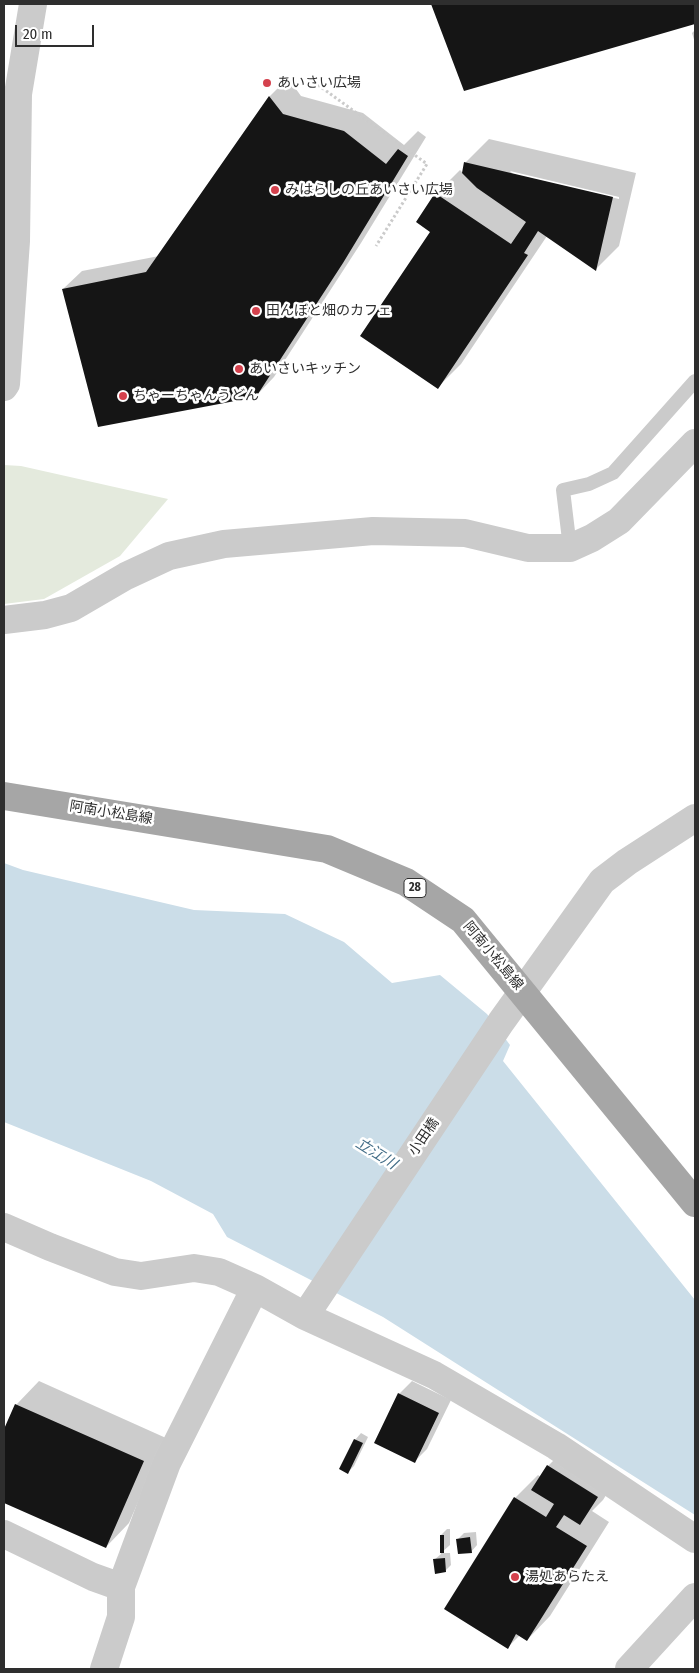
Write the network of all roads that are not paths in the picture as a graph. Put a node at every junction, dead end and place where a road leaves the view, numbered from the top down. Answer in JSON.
{"nodes":[{"id":1,"x":33,"y":4,"type":"edge"},
{"id":2,"x":695,"y":381,"type":"edge"},
{"id":3,"x":4,"y":386,"type":"edge"},
{"id":4,"x":695,"y":443,"type":"edge"},
{"id":5,"x":570,"y":548,"type":"junction"},
{"id":6,"x":4,"y":620,"type":"edge"},
{"id":7,"x":4,"y":796,"type":"edge"},
{"id":8,"x":695,"y":818,"type":"edge"},
{"id":9,"x":523,"y":991,"type":"junction"},
{"id":10,"x":695,"y":1203,"type":"edge"},
{"id":11,"x":4,"y":1227,"type":"edge"},
{"id":12,"x":255,"y":1288,"type":"junction"},
{"id":13,"x":310,"y":1309,"type":"junction"},
{"id":14,"x":4,"y":1534,"type":"edge"},
{"id":15,"x":695,"y":1539,"type":"edge"},
{"id":16,"x":121,"y":1587,"type":"junction"},
{"id":17,"x":695,"y":1597,"type":"edge"},
{"id":18,"x":104,"y":1669,"type":"edge"},
{"id":19,"x":629,"y":1669,"type":"edge"}],
"edges":[{"from":1,"to":3,"type":"street"},
{"from":2,"to":5,"type":"lane"},
{"from":4,"to":5,"type":"street"},
{"from":5,"to":6,"type":"street"},
{"from":7,"to":9,"type":"main road","name":"阿南小松島線","number":"28"},
{"from":8,"to":9,"type":"street","name":"小田橋"},
{"from":9,"to":10,"type":"main road","name":"阿南小松島線","number":"28"},
{"from":9,"to":13,"type":"street","name":"小田橋"},
{"from":11,"to":12,"type":"street"},
{"from":12,"to":13,"type":"street"},
{"from":12,"to":16,"type":"street"},
{"from":13,"to":15,"type":"street"},
{"from":14,"to":16,"type":"street"},
{"from":16,"to":18,"type":"street"},
{"from":17,"to":19,"type":"street"}]}
